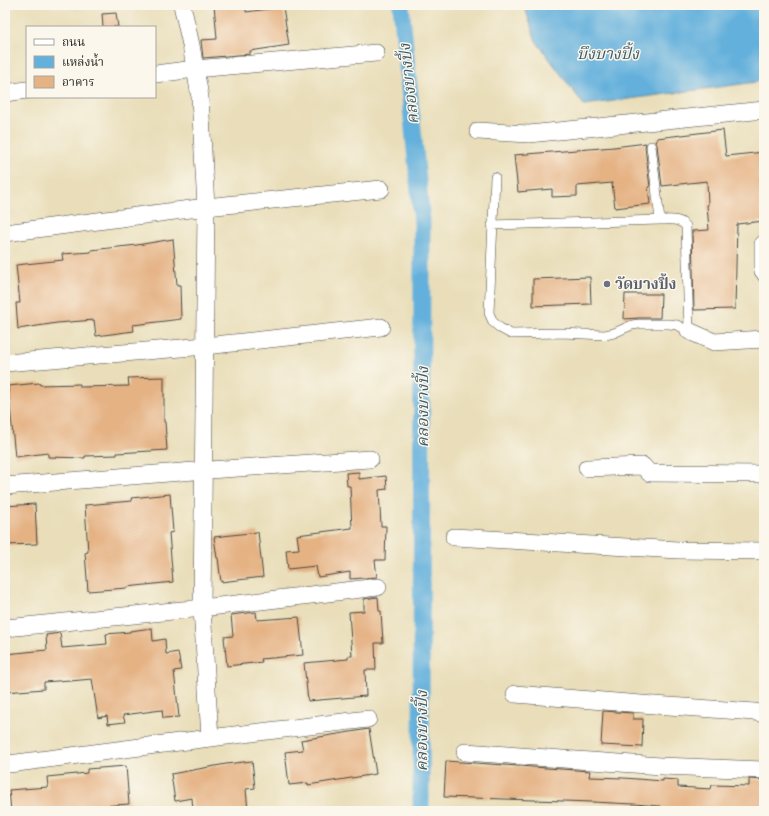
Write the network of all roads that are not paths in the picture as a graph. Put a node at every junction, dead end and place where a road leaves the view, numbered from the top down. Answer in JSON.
{"nodes":[{"id":1,"x":182,"y":5,"type":"edge"},
{"id":2,"x":376,"y":52,"type":"dead end"},
{"id":3,"x":195,"y":69,"type":"junction"},
{"id":4,"x":156,"y":74,"type":"edge"},
{"id":5,"x":26,"y":90,"type":"edge"},
{"id":6,"x":5,"y":93,"type":"edge"},
{"id":7,"x":764,"y":110,"type":"edge"},
{"id":8,"x":478,"y":131,"type":"dead end"},
{"id":9,"x":651,"y":146,"type":"dead end"},
{"id":10,"x":495,"y":177,"type":"dead end"},
{"id":11,"x":381,"y":189,"type":"dead end"},
{"id":12,"x":206,"y":207,"type":"junction"},
{"id":13,"x":660,"y":220,"type":"junction"},
{"id":14,"x":492,"y":225,"type":"junction"},
{"id":15,"x":5,"y":233,"type":"edge"},
{"id":16,"x":764,"y":238,"type":"edge"},
{"id":17,"x":764,"y":279,"type":"edge"},
{"id":18,"x":381,"y":327,"type":"dead end"},
{"id":19,"x":689,"y":331,"type":"junction"},
{"id":20,"x":764,"y":339,"type":"edge"},
{"id":21,"x":205,"y":346,"type":"junction"},
{"id":22,"x":5,"y":363,"type":"edge"},
{"id":23,"x":370,"y":459,"type":"dead end"},
{"id":24,"x":587,"y":468,"type":"dead end"},
{"id":25,"x":203,"y":470,"type":"junction"},
{"id":26,"x":764,"y":474,"type":"edge"},
{"id":27,"x":5,"y":486,"type":"edge"},
{"id":28,"x":454,"y":537,"type":"dead end"},
{"id":29,"x":764,"y":551,"type":"edge"},
{"id":30,"x":378,"y":587,"type":"dead end"},
{"id":31,"x":202,"y":608,"type":"junction"},
{"id":32,"x":6,"y":628,"type":"edge"},
{"id":33,"x":515,"y":694,"type":"dead end"},
{"id":34,"x":764,"y":714,"type":"edge"},
{"id":35,"x":368,"y":719,"type":"dead end"},
{"id":36,"x":210,"y":738,"type":"junction"},
{"id":37,"x":465,"y":752,"type":"dead end"},
{"id":38,"x":9,"y":764,"type":"dead end"},
{"id":39,"x":764,"y":770,"type":"edge"}],
"edges":[{"from":1,"to":3,"type":"street"},
{"from":2,"to":3,"type":"street"},
{"from":3,"to":4,"type":"street"},
{"from":3,"to":12,"type":"street"},
{"from":5,"to":6,"type":"street"},
{"from":7,"to":8,"type":"street"},
{"from":9,"to":13,"type":"lane"},
{"from":10,"to":14,"type":"lane"},
{"from":11,"to":12,"type":"street"},
{"from":12,"to":15,"type":"street"},
{"from":12,"to":21,"type":"street"},
{"from":13,"to":14,"type":"lane"},
{"from":13,"to":19,"type":"lane"},
{"from":14,"to":19,"type":"lane"},
{"from":16,"to":17,"type":"lane"},
{"from":18,"to":21,"type":"street"},
{"from":19,"to":20,"type":"street"},
{"from":21,"to":22,"type":"street"},
{"from":21,"to":25,"type":"street"},
{"from":23,"to":25,"type":"street"},
{"from":24,"to":26,"type":"street"},
{"from":25,"to":27,"type":"street"},
{"from":25,"to":31,"type":"street"},
{"from":28,"to":29,"type":"street"},
{"from":30,"to":31,"type":"street"},
{"from":31,"to":32,"type":"street"},
{"from":31,"to":36,"type":"street"},
{"from":33,"to":34,"type":"street"},
{"from":35,"to":36,"type":"street"},
{"from":36,"to":38,"type":"street"},
{"from":37,"to":39,"type":"street"}]}
